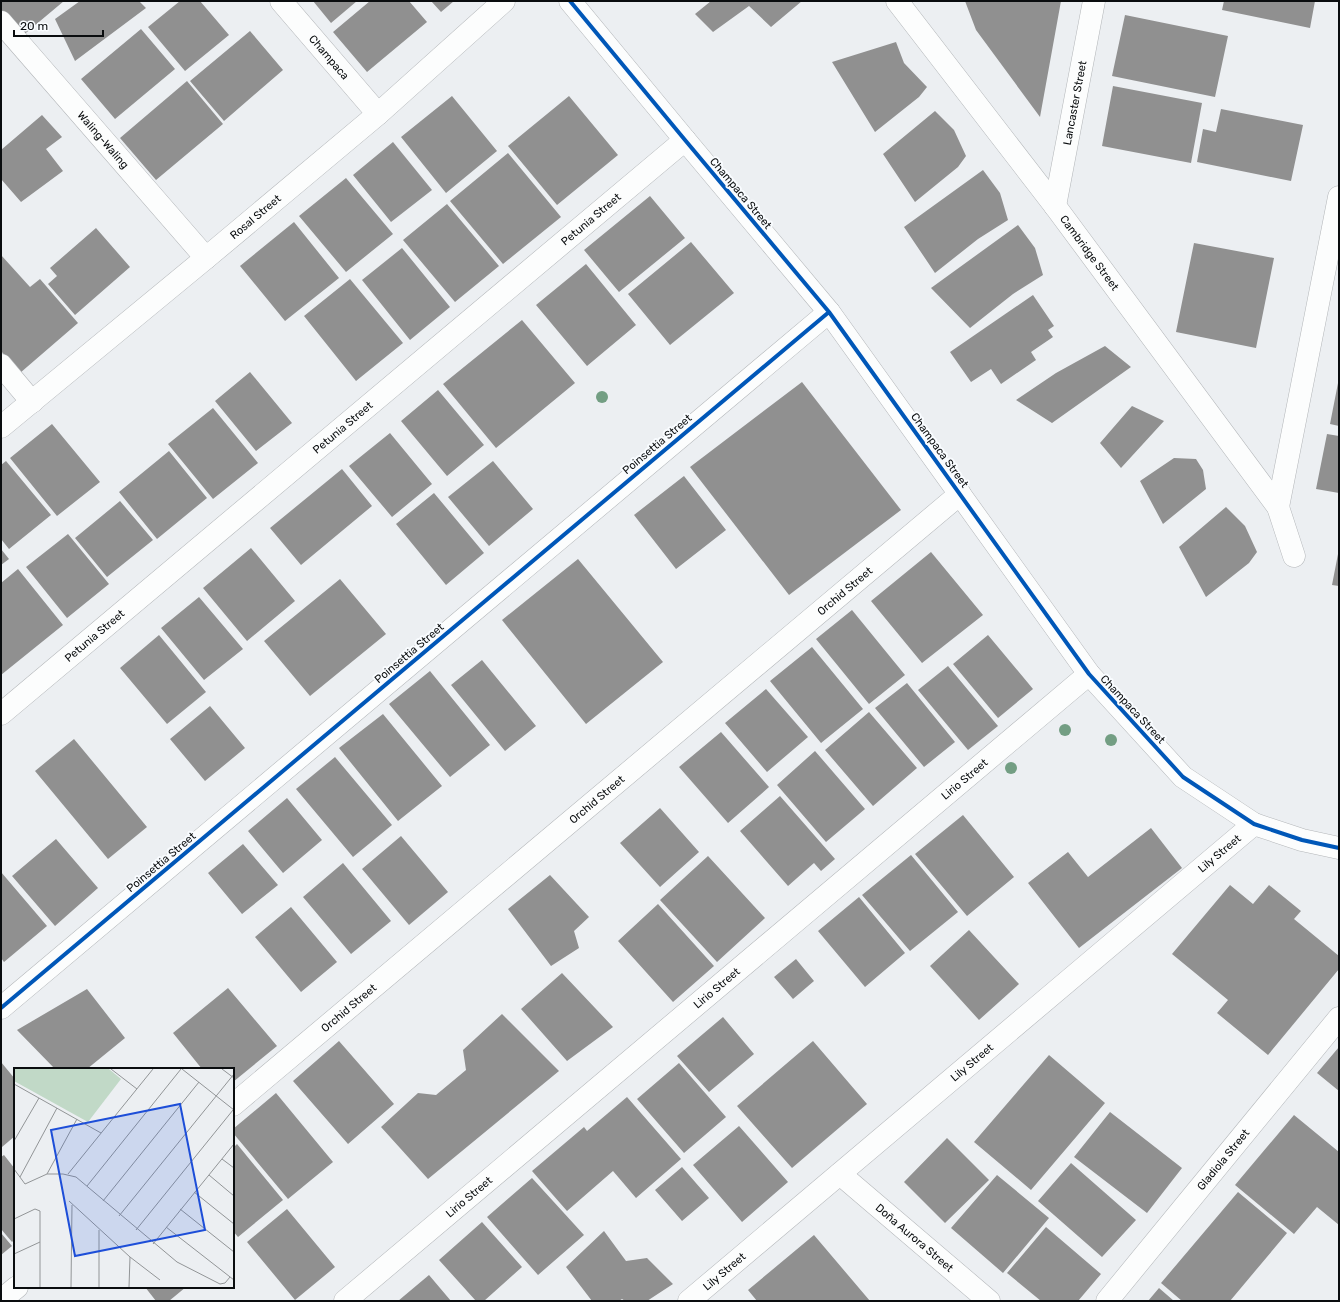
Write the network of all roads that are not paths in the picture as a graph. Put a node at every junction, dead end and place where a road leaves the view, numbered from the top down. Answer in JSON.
{"nodes":[{"id":1,"x":281,"y":1,"type":"edge"},
{"id":2,"x":504,"y":1,"type":"edge"},
{"id":3,"x":570,"y":1,"type":"edge"},
{"id":4,"x":897,"y":1,"type":"edge"},
{"id":5,"x":1094,"y":1,"type":"edge"},
{"id":6,"x":1,"y":22,"type":"edge"},
{"id":7,"x":378,"y":114,"type":"junction"},
{"id":8,"x":685,"y":140,"type":"junction"},
{"id":9,"x":1339,"y":197,"type":"edge"},
{"id":10,"x":1055,"y":206,"type":"junction"},
{"id":11,"x":206,"y":258,"type":"junction"},
{"id":12,"x":830,"y":312,"type":"junction"},
{"id":13,"x":1,"y":365,"type":"edge"},
{"id":14,"x":32,"y":402,"type":"junction"},
{"id":15,"x":1,"y":427,"type":"edge"},
{"id":16,"x":960,"y":494,"type":"junction"},
{"id":17,"x":1278,"y":507,"type":"junction"},
{"id":18,"x":1294,"y":556,"type":"dead end"},
{"id":19,"x":1089,"y":674,"type":"junction"},
{"id":20,"x":1,"y":714,"type":"edge"},
{"id":21,"x":1254,"y":824,"type":"junction"},
{"id":22,"x":1339,"y":848,"type":"edge"},
{"id":23,"x":1,"y":1008,"type":"edge"},
{"id":24,"x":1339,"y":1018,"type":"edge"},
{"id":25,"x":234,"y":1104,"type":"edge"},
{"id":26,"x":840,"y":1174,"type":"junction"},
{"id":27,"x":15,"y":1288,"type":"edge"},
{"id":28,"x":1,"y":1300,"type":"edge"},
{"id":29,"x":345,"y":1301,"type":"edge"},
{"id":30,"x":689,"y":1301,"type":"edge"},
{"id":31,"x":989,"y":1301,"type":"edge"},
{"id":32,"x":1107,"y":1301,"type":"edge"}],
"edges":[{"from":1,"to":7,"type":"street","name":"Champaca"},
{"from":2,"to":7,"type":"street","name":"Rosal Street"},
{"from":3,"to":8,"type":"street","name":"Champaca Street"},
{"from":4,"to":10,"type":"street","name":"Cambridge Street"},
{"from":5,"to":10,"type":"street","name":"Lancaster Street"},
{"from":6,"to":11,"type":"street","name":"Waling-Waling"},
{"from":7,"to":11,"type":"street","name":"Rosal Street"},
{"from":8,"to":12,"type":"street","name":"Champaca Street"},
{"from":8,"to":20,"type":"street","name":"Petunia Street"},
{"from":9,"to":17,"type":"street","name":"Cambridge Street"},
{"from":10,"to":17,"type":"street","name":"Cambridge Street"},
{"from":11,"to":14,"type":"street","name":"Rosal Street"},
{"from":12,"to":16,"type":"street","name":"Champaca Street"},
{"from":12,"to":23,"type":"street","name":"Poinsettia Street"},
{"from":13,"to":14,"type":"street"},
{"from":14,"to":15,"type":"street","name":"Rosal Street"},
{"from":16,"to":19,"type":"street","name":"Champaca Street"},
{"from":16,"to":25,"type":"street","name":"Orchid Street"},
{"from":17,"to":18,"type":"street","name":"Cambridge Street"},
{"from":19,"to":21,"type":"street","name":"Champaca Street"},
{"from":19,"to":29,"type":"street","name":"Lirio Street"},
{"from":21,"to":22,"type":"street","name":"Champaca Street"},
{"from":21,"to":26,"type":"street","name":"Lily Street"},
{"from":24,"to":32,"type":"street","name":"Gladiola Street"},
{"from":26,"to":30,"type":"street","name":"Lily Street"},
{"from":26,"to":31,"type":"street","name":"Doña Aurora Street"},
{"from":27,"to":28,"type":"street"}]}
